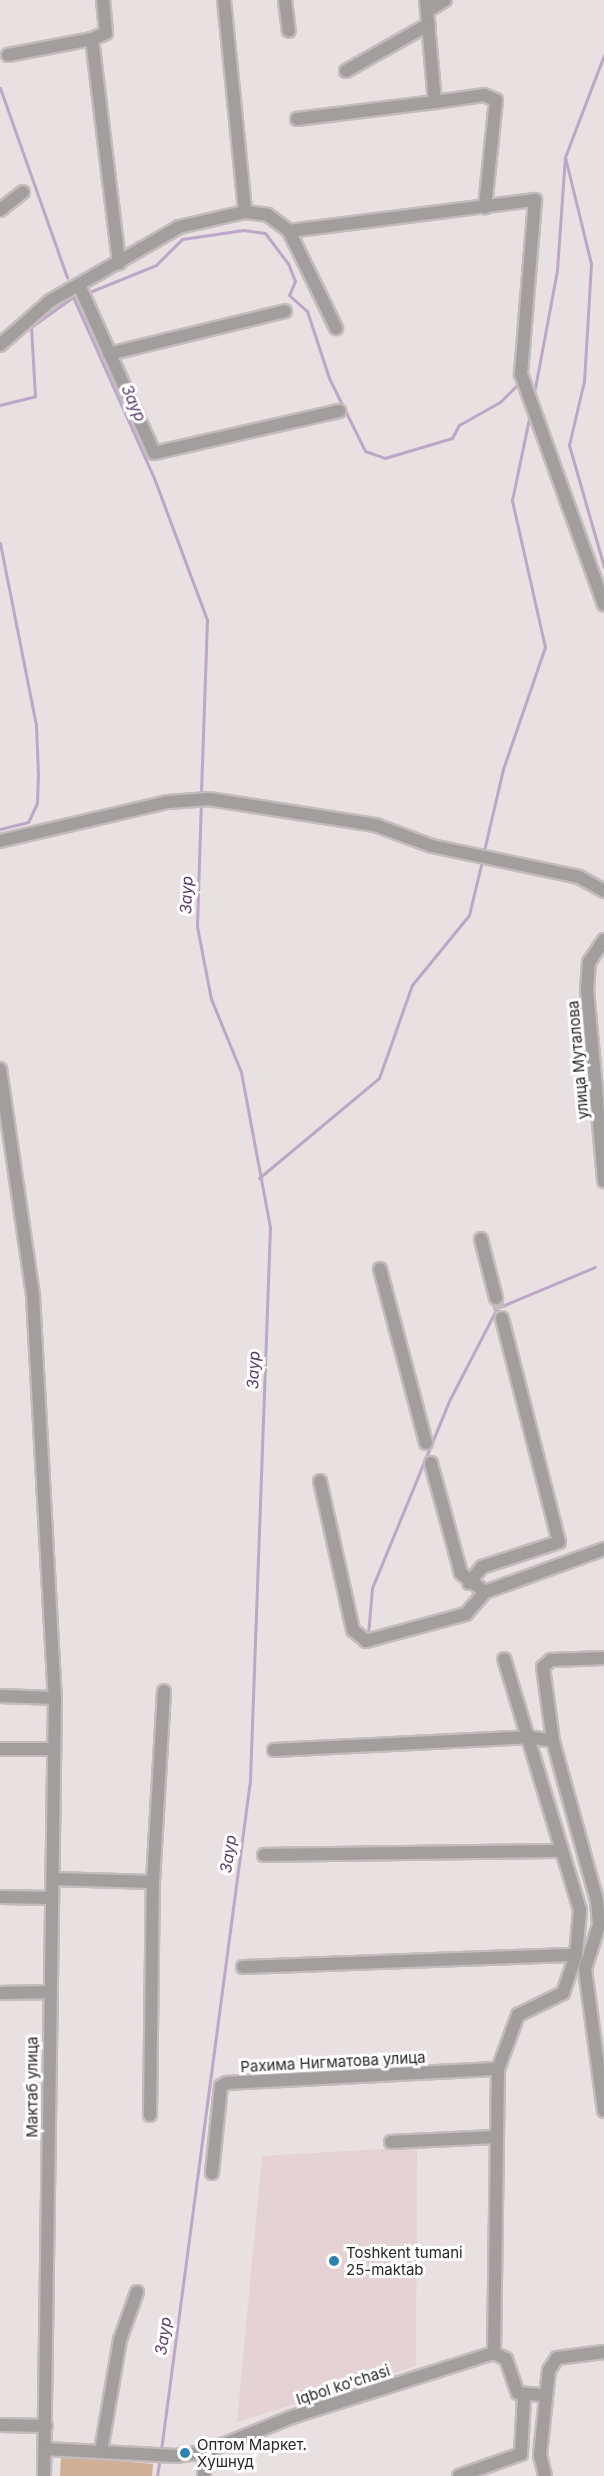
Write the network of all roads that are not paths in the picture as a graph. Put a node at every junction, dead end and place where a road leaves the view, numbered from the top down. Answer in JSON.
{"nodes":[{"id":1,"x":103,"y":0,"type":"edge"},
{"id":2,"x":224,"y":0,"type":"edge"},
{"id":3,"x":285,"y":0,"type":"edge"},
{"id":4,"x":445,"y":0,"type":"edge"},
{"id":5,"x":427,"y":11,"type":"edge"},
{"id":6,"x":289,"y":31,"type":"dead end"},
{"id":7,"x":92,"y":39,"type":"junction"},
{"id":8,"x":8,"y":55,"type":"dead end"},
{"id":9,"x":346,"y":71,"type":"dead end"},
{"id":10,"x":435,"y":102,"type":"junction"},
{"id":11,"x":297,"y":119,"type":"dead end"},
{"id":12,"x":23,"y":192,"type":"dead end"},
{"id":13,"x":485,"y":207,"type":"junction"},
{"id":14,"x":0,"y":210,"type":"edge"},
{"id":15,"x":245,"y":212,"type":"junction"},
{"id":16,"x":289,"y":231,"type":"junction"},
{"id":17,"x":119,"y":263,"type":"junction"},
{"id":18,"x":79,"y":285,"type":"junction"},
{"id":19,"x":285,"y":311,"type":"dead end"},
{"id":20,"x":336,"y":328,"type":"dead end"},
{"id":21,"x":0,"y":345,"type":"edge"},
{"id":22,"x":109,"y":354,"type":"junction"},
{"id":23,"x":339,"y":411,"type":"dead end"},
{"id":24,"x":604,"y":605,"type":"edge"},
{"id":25,"x":0,"y":841,"type":"edge"},
{"id":26,"x":604,"y":891,"type":"edge"},
{"id":27,"x":604,"y":940,"type":"edge"},
{"id":28,"x":0,"y":1069,"type":"edge"},
{"id":29,"x":602,"y":1166,"type":"edge"},
{"id":30,"x":604,"y":1181,"type":"edge"},
{"id":31,"x":481,"y":1239,"type":"dead end"},
{"id":32,"x":380,"y":1269,"type":"dead end"},
{"id":33,"x":496,"y":1298,"type":"tunnel mouth"},
{"id":34,"x":502,"y":1318,"type":"tunnel mouth"},
{"id":35,"x":426,"y":1443,"type":"dead end"},
{"id":36,"x":431,"y":1462,"type":"dead end"},
{"id":37,"x":320,"y":1481,"type":"dead end"},
{"id":38,"x":604,"y":1549,"type":"edge"},
{"id":39,"x":469,"y":1583,"type":"junction"},
{"id":40,"x":485,"y":1592,"type":"junction"},
{"id":41,"x":604,"y":1658,"type":"edge"},
{"id":42,"x":504,"y":1659,"type":"dead end"},
{"id":43,"x":164,"y":1691,"type":"dead end"},
{"id":44,"x":0,"y":1696,"type":"edge"},
{"id":45,"x":55,"y":1698,"type":"junction"},
{"id":46,"x":528,"y":1737,"type":"junction"},
{"id":47,"x":553,"y":1741,"type":"junction"},
{"id":48,"x":0,"y":1749,"type":"edge"},
{"id":49,"x":54,"y":1749,"type":"junction"},
{"id":50,"x":274,"y":1749,"type":"dead end"},
{"id":51,"x":562,"y":1851,"type":"junction"},
{"id":52,"x":264,"y":1855,"type":"dead end"},
{"id":53,"x":53,"y":1879,"type":"junction"},
{"id":54,"x":153,"y":1882,"type":"junction"},
{"id":55,"x":0,"y":1897,"type":"edge"},
{"id":56,"x":52,"y":1898,"type":"junction"},
{"id":57,"x":576,"y":1955,"type":"junction"},
{"id":58,"x":243,"y":1967,"type":"dead end"},
{"id":59,"x":47,"y":1992,"type":"junction"},
{"id":60,"x":0,"y":1993,"type":"edge"},
{"id":61,"x":498,"y":2069,"type":"junction"},
{"id":62,"x":604,"y":2111,"type":"edge"},
{"id":63,"x":150,"y":2115,"type":"dead end"},
{"id":64,"x":494,"y":2137,"type":"junction"},
{"id":65,"x":391,"y":2142,"type":"dead end"},
{"id":66,"x":212,"y":2173,"type":"dead end"},
{"id":67,"x":137,"y":2292,"type":"dead end"},
{"id":68,"x":604,"y":2352,"type":"edge"},
{"id":69,"x":494,"y":2353,"type":"junction"},
{"id":70,"x":542,"y":2395,"type":"junction"},
{"id":71,"x":524,"y":2396,"type":"junction"},
{"id":72,"x":0,"y":2425,"type":"edge"},
{"id":73,"x":46,"y":2426,"type":"junction"},
{"id":74,"x":45,"y":2449,"type":"junction"},
{"id":75,"x":101,"y":2451,"type":"junction"},
{"id":76,"x":205,"y":2452,"type":"junction"},
{"id":77,"x":44,"y":2476,"type":"edge"},
{"id":78,"x":204,"y":2476,"type":"edge"},
{"id":79,"x":459,"y":2476,"type":"edge"},
{"id":80,"x":545,"y":2476,"type":"edge"}],
"edges":[{"from":1,"to":7,"type":"street"},
{"from":2,"to":15,"type":"street"},
{"from":3,"to":6,"type":"street"},
{"from":4,"to":5,"type":"street"},
{"from":5,"to":9,"type":"street"},
{"from":5,"to":10,"type":"street"},
{"from":7,"to":8,"type":"street"},
{"from":7,"to":17,"type":"street"},
{"from":10,"to":11,"type":"street"},
{"from":10,"to":13,"type":"street"},
{"from":12,"to":14,"type":"street"},
{"from":13,"to":16,"type":"street"},
{"from":13,"to":24,"type":"street"},
{"from":15,"to":16,"type":"street"},
{"from":15,"to":17,"type":"street"},
{"from":16,"to":20,"type":"street"},
{"from":17,"to":18,"type":"street"},
{"from":18,"to":21,"type":"street"},
{"from":18,"to":22,"type":"street"},
{"from":19,"to":22,"type":"street"},
{"from":22,"to":23,"type":"street"},
{"from":25,"to":26,"type":"street"},
{"from":27,"to":29,"type":"street","name":"улица Муталова"},
{"from":28,"to":45,"type":"street","name":"Мактаб улица"},
{"from":29,"to":30,"type":"street","name":"улица Муталова"},
{"from":31,"to":33,"type":"street"},
{"from":32,"to":35,"type":"street"},
{"from":34,"to":39,"type":"street"},
{"from":36,"to":39,"type":"street"},
{"from":37,"to":40,"type":"street"},
{"from":38,"to":40,"type":"street"},
{"from":39,"to":40,"type":"street"},
{"from":41,"to":47,"type":"street"},
{"from":42,"to":46,"type":"street"},
{"from":43,"to":54,"type":"street"},
{"from":44,"to":45,"type":"street"},
{"from":45,"to":49,"type":"street","name":"Мактаб улица"},
{"from":46,"to":47,"type":"street"},
{"from":46,"to":50,"type":"street"},
{"from":46,"to":51,"type":"street"},
{"from":47,"to":62,"type":"street"},
{"from":48,"to":49,"type":"street"},
{"from":49,"to":53,"type":"street","name":"Мактаб улица"},
{"from":51,"to":52,"type":"street"},
{"from":51,"to":57,"type":"street"},
{"from":53,"to":54,"type":"street"},
{"from":53,"to":56,"type":"street","name":"Мактаб улица"},
{"from":54,"to":63,"type":"street"},
{"from":55,"to":56,"type":"street"},
{"from":56,"to":59,"type":"street","name":"Мактаб улица"},
{"from":57,"to":58,"type":"street"},
{"from":57,"to":61,"type":"street"},
{"from":59,"to":60,"type":"street"},
{"from":59,"to":73,"type":"street","name":"Мактаб улица"},
{"from":61,"to":64,"type":"street"},
{"from":61,"to":66,"type":"street","name":"Рахима Нигматова улица"},
{"from":64,"to":65,"type":"street"},
{"from":64,"to":69,"type":"street"},
{"from":67,"to":75,"type":"street"},
{"from":68,"to":70,"type":"street"},
{"from":69,"to":71,"type":"street"},
{"from":69,"to":76,"type":"street","name":"Iqbol ko'chasi"},
{"from":70,"to":71,"type":"street"},
{"from":70,"to":80,"type":"street"},
{"from":71,"to":79,"type":"street"},
{"from":72,"to":73,"type":"street"},
{"from":73,"to":74,"type":"street","name":"Мактаб улица"},
{"from":74,"to":75,"type":"street","name":"Iqbol ko'chasi"},
{"from":74,"to":77,"type":"street","name":"Мактаб улица"},
{"from":75,"to":76,"type":"street","name":"Iqbol ko'chasi"},
{"from":76,"to":78,"type":"street"}]}
